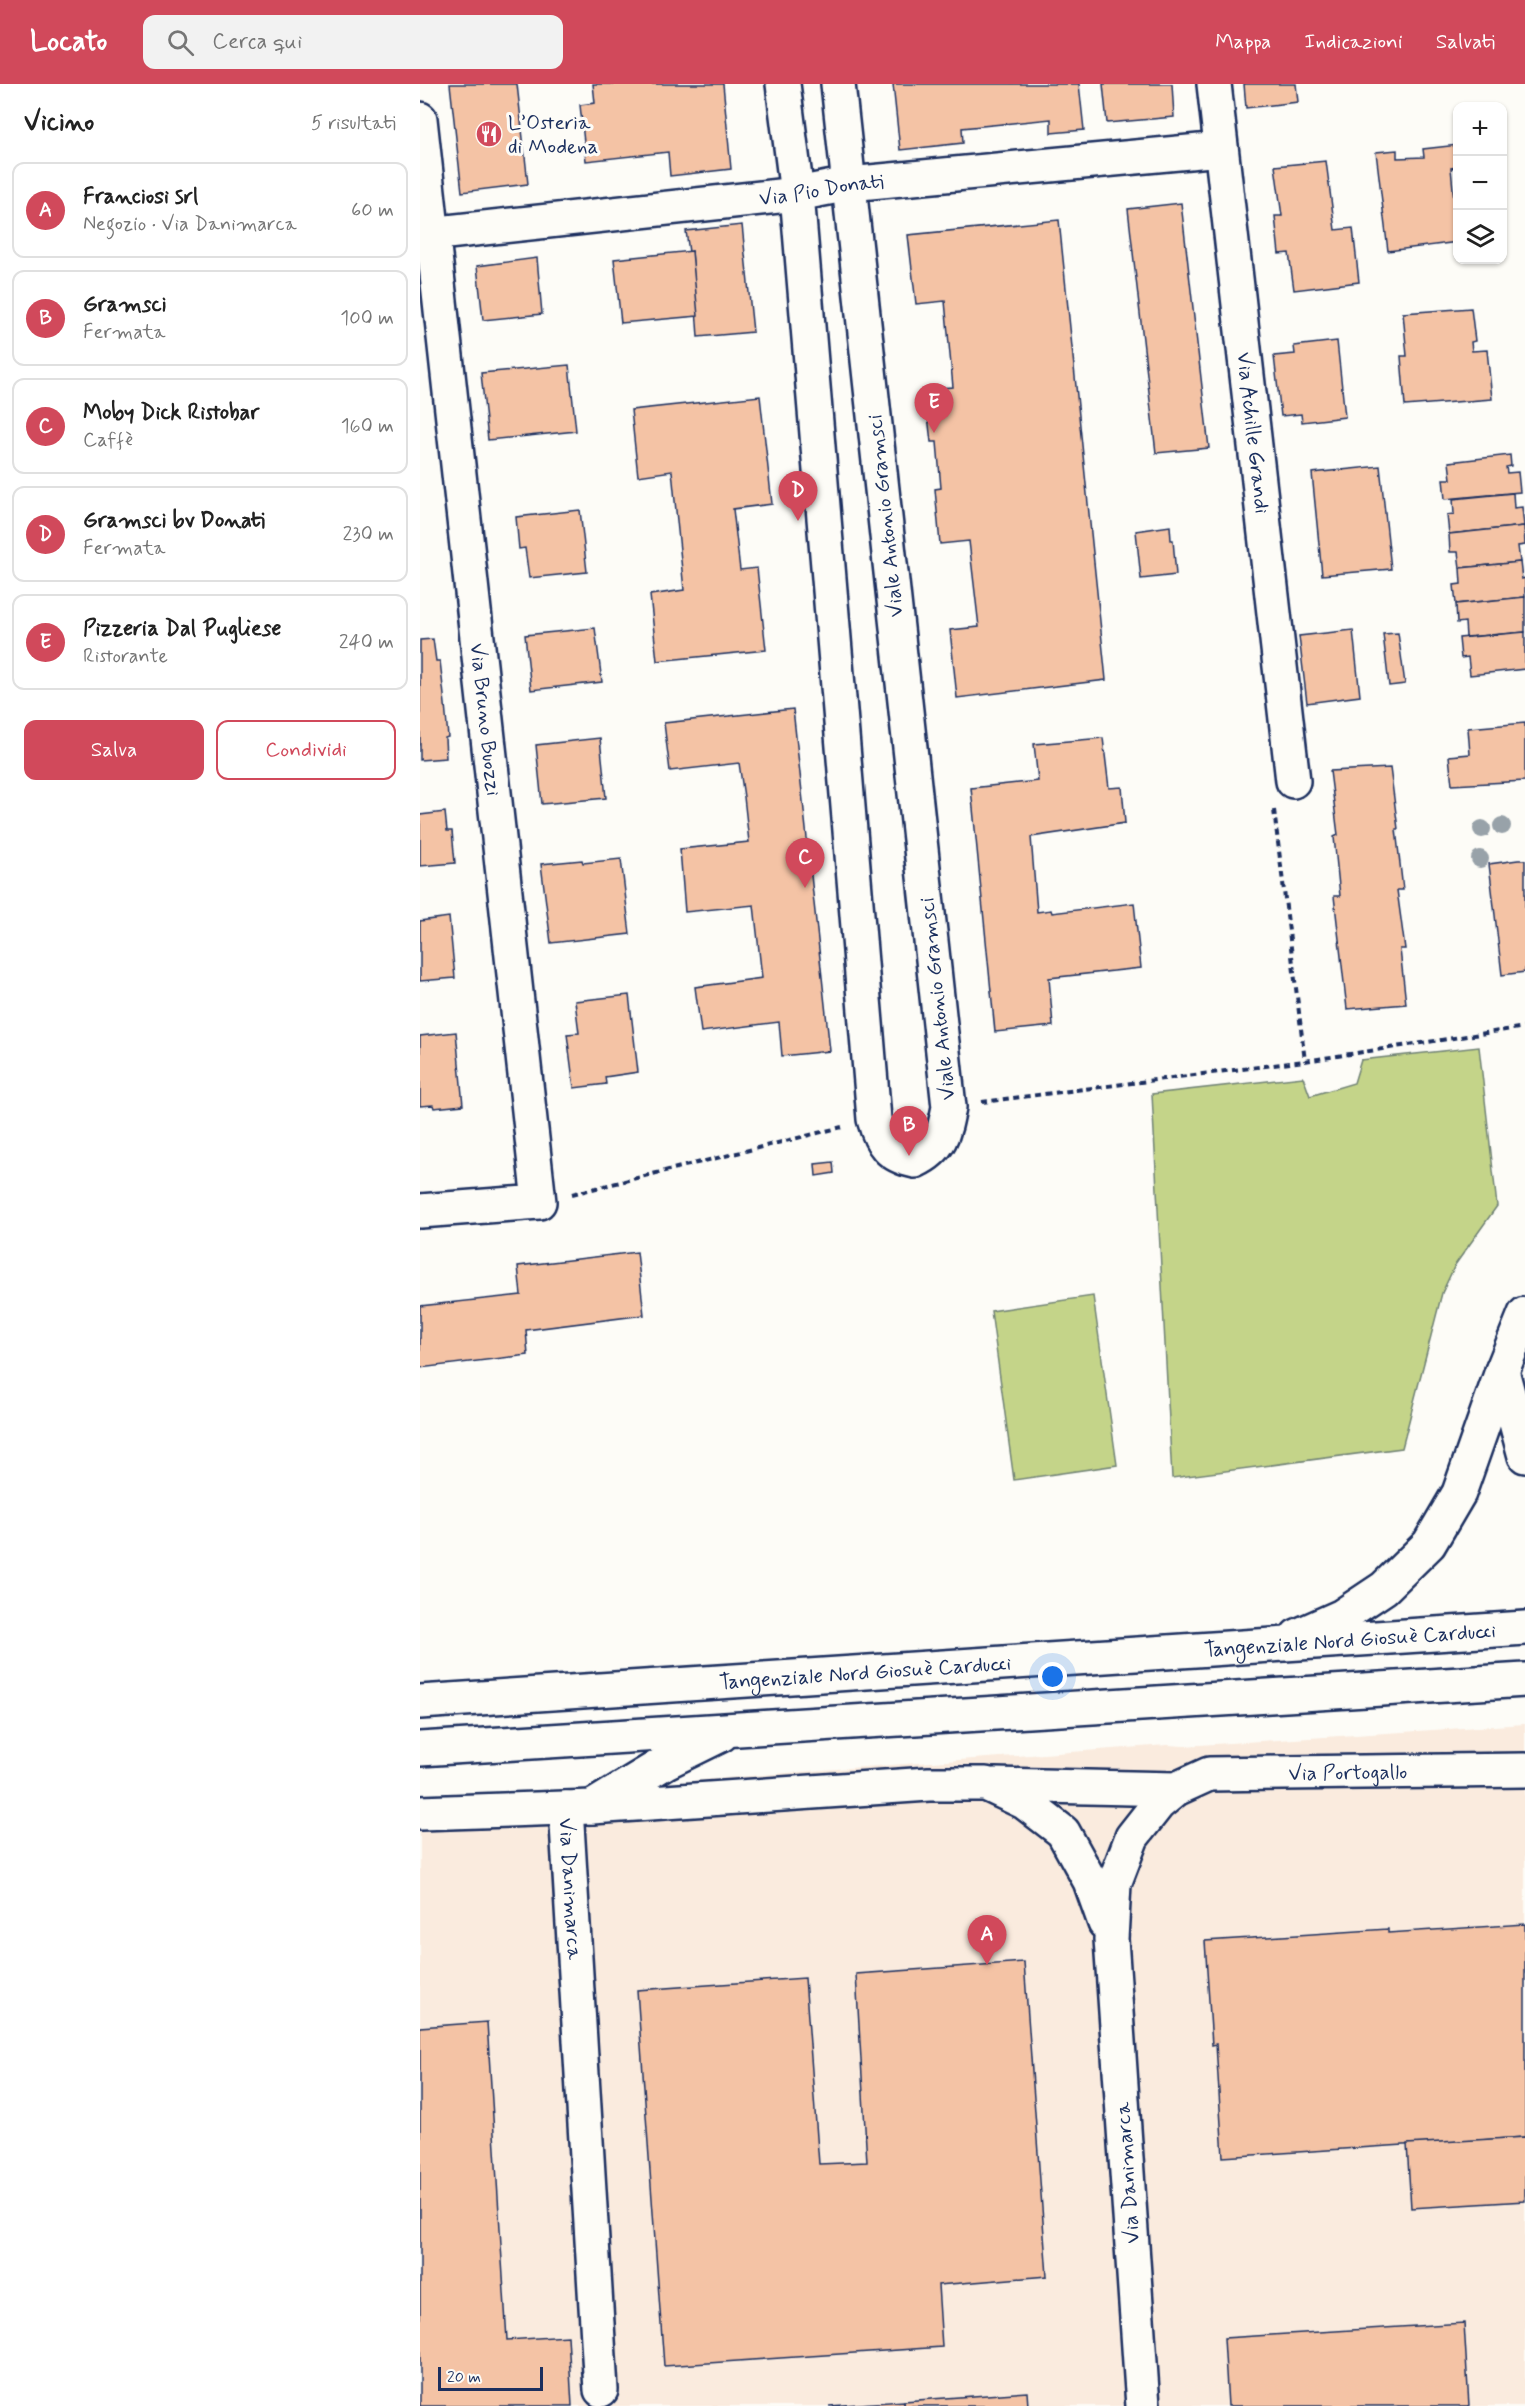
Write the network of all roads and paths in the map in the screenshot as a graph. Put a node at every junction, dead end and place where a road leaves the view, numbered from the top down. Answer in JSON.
{"nodes":[{"id":1,"x":783,"y":84,"type":"edge"},
{"id":2,"x":838,"y":84,"type":"edge"},
{"id":3,"x":1214,"y":84,"type":"edge"},
{"id":4,"x":420,"y":119,"type":"edge"},
{"id":5,"x":1221,"y":149,"type":"junction"},
{"id":6,"x":849,"y":184,"type":"junction"},
{"id":7,"x":797,"y":194,"type":"junction"},
{"id":8,"x":427,"y":235,"type":"edge"},
{"id":9,"x":1293,"y":781,"type":"joint"},
{"id":10,"x":1525,"y":1027,"type":"edge"},
{"id":11,"x":1305,"y":1061,"type":"junction"},
{"id":12,"x":949,"y":1107,"type":"junction"},
{"id":13,"x":874,"y":1119,"type":"junction"},
{"id":14,"x":538,"y":1202,"type":"junction"},
{"id":15,"x":420,"y":1211,"type":"edge"},
{"id":16,"x":1525,"y":1314,"type":"edge"},
{"id":17,"x":1502,"y":1371,"type":"junction"},
{"id":18,"x":1525,"y":1456,"type":"edge"},
{"id":19,"x":1525,"y":1628,"type":"edge"},
{"id":20,"x":1279,"y":1644,"type":"junction"},
{"id":21,"x":1525,"y":1680,"type":"edge"},
{"id":22,"x":420,"y":1702,"type":"edge"},
{"id":23,"x":735,"y":1728,"type":"junction"},
{"id":24,"x":420,"y":1749,"type":"edge"},
{"id":25,"x":1525,"y":1770,"type":"edge"},
{"id":26,"x":986,"y":1784,"type":"junction"},
{"id":27,"x":1176,"y":1789,"type":"junction"},
{"id":28,"x":579,"y":1808,"type":"junction"},
{"id":29,"x":420,"y":1813,"type":"edge"},
{"id":30,"x":1111,"y":1939,"type":"junction"},
{"id":31,"x":601,"y":2390,"type":"dead end"},
{"id":32,"x":1143,"y":2406,"type":"edge"}],
"edges":[{"from":1,"to":7,"type":"main road","name":"Viale Antonio Gramsci"},
{"from":2,"to":6,"type":"main road","name":"Viale Antonio Gramsci"},
{"from":3,"to":5,"type":"main road","name":"Via Achille Grandi"},
{"from":4,"to":8,"type":"main road","name":"Via Bruno Buozzi"},
{"from":5,"to":6,"type":"main road","name":"Via Pio Donati"},
{"from":5,"to":9,"type":"main road","name":"Via Achille Grandi"},
{"from":6,"to":7,"type":"main road","name":"Via Pio Donati"},
{"from":6,"to":12,"type":"main road","name":"Viale Antonio Gramsci"},
{"from":7,"to":8,"type":"main road","name":"Via Pio Donati"},
{"from":7,"to":13,"type":"main road","name":"Viale Antonio Gramsci"},
{"from":8,"to":14,"type":"main road","name":"Via Bruno Buozzi"},
{"from":9,"to":11,"type":"path"},
{"from":10,"to":11,"type":"path"},
{"from":11,"to":12,"type":"path"},
{"from":12,"to":13,"type":"main road","name":"Viale Antonio Gramsci"},
{"from":13,"to":14,"type":"path"},
{"from":14,"to":15,"type":"main road"},
{"from":16,"to":17,"type":"main road"},
{"from":17,"to":18,"type":"main road"},
{"from":17,"to":20,"type":"main road"},
{"from":19,"to":20,"type":"main road","name":"Tangenziale Nord Giosuè Carducci"},
{"from":20,"to":22,"type":"main road","name":"Tangenziale Nord Giosuè Carducci"},
{"from":21,"to":23,"type":"main road"},
{"from":23,"to":24,"type":"main road"},
{"from":23,"to":28,"type":"main road"},
{"from":25,"to":27,"type":"main road","name":"Via Portogallo"},
{"from":26,"to":27,"type":"main road","name":"Via Danimarca"},
{"from":26,"to":28,"type":"main road","name":"Via Danimarca"},
{"from":26,"to":30,"type":"main road","name":"Via Danimarca"},
{"from":27,"to":30,"type":"main road","name":"Via Danimarca"},
{"from":28,"to":29,"type":"main road"},
{"from":28,"to":31,"type":"main road","name":"Via Danimarca"},
{"from":30,"to":32,"type":"main road","name":"Via Danimarca"}]}
